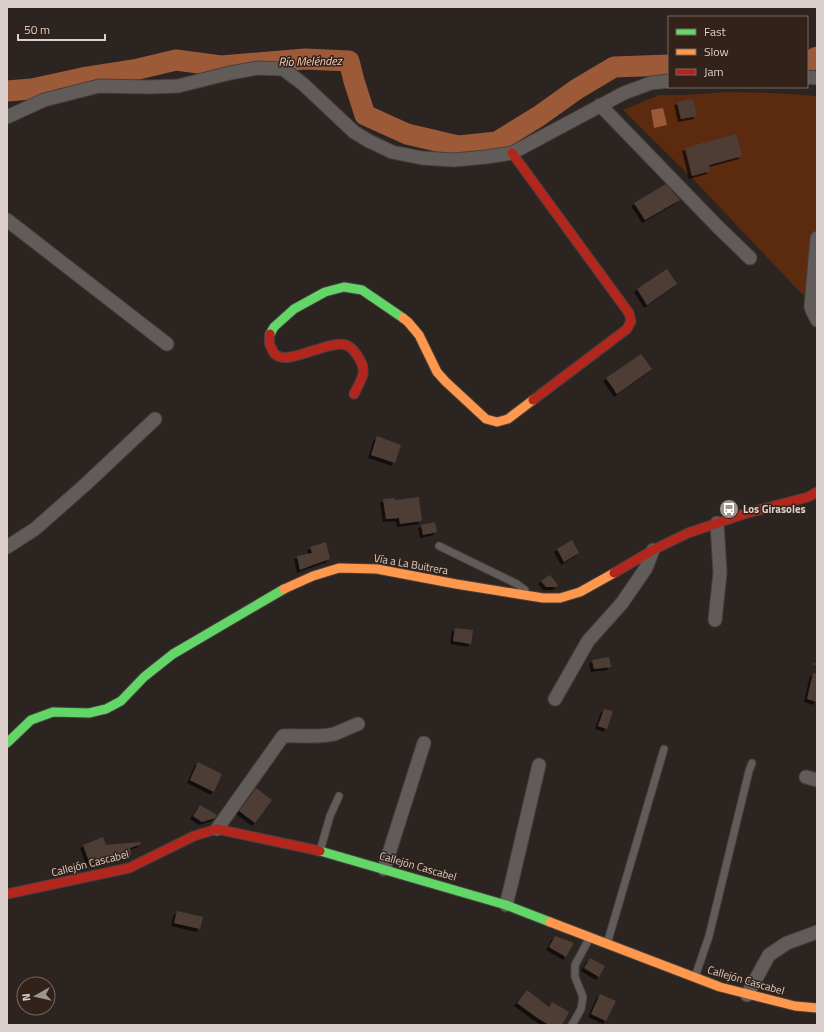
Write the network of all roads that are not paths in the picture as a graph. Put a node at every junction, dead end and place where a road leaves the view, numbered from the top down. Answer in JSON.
{"nodes":[{"id":1,"x":668,"y":81,"type":"edge"},
{"id":2,"x":600,"y":105,"type":"junction"},
{"id":3,"x":7,"y":117,"type":"edge"},
{"id":4,"x":512,"y":153,"type":"junction"},
{"id":5,"x":7,"y":220,"type":"edge"},
{"id":6,"x":817,"y":238,"type":"edge"},
{"id":7,"x":750,"y":258,"type":"dead end"},
{"id":8,"x":817,"y":320,"type":"edge"},
{"id":9,"x":167,"y":344,"type":"dead end"},
{"id":10,"x":354,"y":394,"type":"dead end"},
{"id":11,"x":154,"y":419,"type":"dead end"},
{"id":12,"x":817,"y":492,"type":"edge"},
{"id":13,"x":717,"y":523,"type":"junction"},
{"id":14,"x":439,"y":546,"type":"dead end"},
{"id":15,"x":7,"y":547,"type":"edge"},
{"id":16,"x":653,"y":550,"type":"junction"},
{"id":17,"x":533,"y":596,"type":"junction"},
{"id":18,"x":715,"y":620,"type":"dead end"},
{"id":19,"x":555,"y":699,"type":"dead end"},
{"id":20,"x":358,"y":724,"type":"dead end"},
{"id":21,"x":7,"y":743,"type":"edge"},
{"id":22,"x":424,"y":743,"type":"dead end"},
{"id":23,"x":664,"y":749,"type":"dead end"},
{"id":24,"x":752,"y":763,"type":"dead end"},
{"id":25,"x":539,"y":765,"type":"dead end"},
{"id":26,"x":339,"y":796,"type":"dead end"},
{"id":27,"x":217,"y":829,"type":"junction"},
{"id":28,"x":320,"y":851,"type":"junction"},
{"id":29,"x":384,"y":868,"type":"junction"},
{"id":30,"x":7,"y":894,"type":"edge"},
{"id":31,"x":506,"y":904,"type":"junction"},
{"id":32,"x":817,"y":932,"type":"edge"},
{"id":33,"x":590,"y":938,"type":"junction"},
{"id":34,"x":607,"y":944,"type":"junction"},
{"id":35,"x":695,"y":978,"type":"junction"},
{"id":36,"x":747,"y":995,"type":"junction"},
{"id":37,"x":817,"y":1008,"type":"edge"},
{"id":38,"x":572,"y":1025,"type":"edge"}],
"edges":[{"from":1,"to":2,"type":"street"},
{"from":2,"to":4,"type":"street"},
{"from":2,"to":7,"type":"street"},
{"from":3,"to":4,"type":"street"},
{"from":4,"to":10,"type":"street"},
{"from":5,"to":9,"type":"street"},
{"from":6,"to":8,"type":"street"},
{"from":11,"to":15,"type":"street"},
{"from":12,"to":13,"type":"street","name":"Vía a La Buitrera"},
{"from":13,"to":16,"type":"street","name":"Vía a La Buitrera"},
{"from":13,"to":18,"type":"street"},
{"from":14,"to":17,"type":"lane"},
{"from":16,"to":17,"type":"street","name":"Vía a La Buitrera"},
{"from":16,"to":19,"type":"street"},
{"from":17,"to":21,"type":"street","name":"Vía a La Buitrera"},
{"from":20,"to":27,"type":"street"},
{"from":22,"to":29,"type":"street"},
{"from":23,"to":34,"type":"lane"},
{"from":24,"to":35,"type":"lane"},
{"from":25,"to":31,"type":"street"},
{"from":26,"to":28,"type":"lane"},
{"from":27,"to":28,"type":"street","name":"Callejón Cascabel"},
{"from":27,"to":30,"type":"street","name":"Callejón Cascabel"},
{"from":28,"to":29,"type":"street","name":"Callejón Cascabel"},
{"from":29,"to":31,"type":"street","name":"Callejón Cascabel"},
{"from":31,"to":33,"type":"street","name":"Callejón Cascabel"},
{"from":32,"to":36,"type":"street"},
{"from":33,"to":34,"type":"street","name":"Callejón Cascabel"},
{"from":33,"to":38,"type":"lane"},
{"from":34,"to":35,"type":"street","name":"Callejón Cascabel"},
{"from":35,"to":36,"type":"street","name":"Callejón Cascabel"},
{"from":36,"to":37,"type":"street","name":"Callejón Cascabel"}]}
